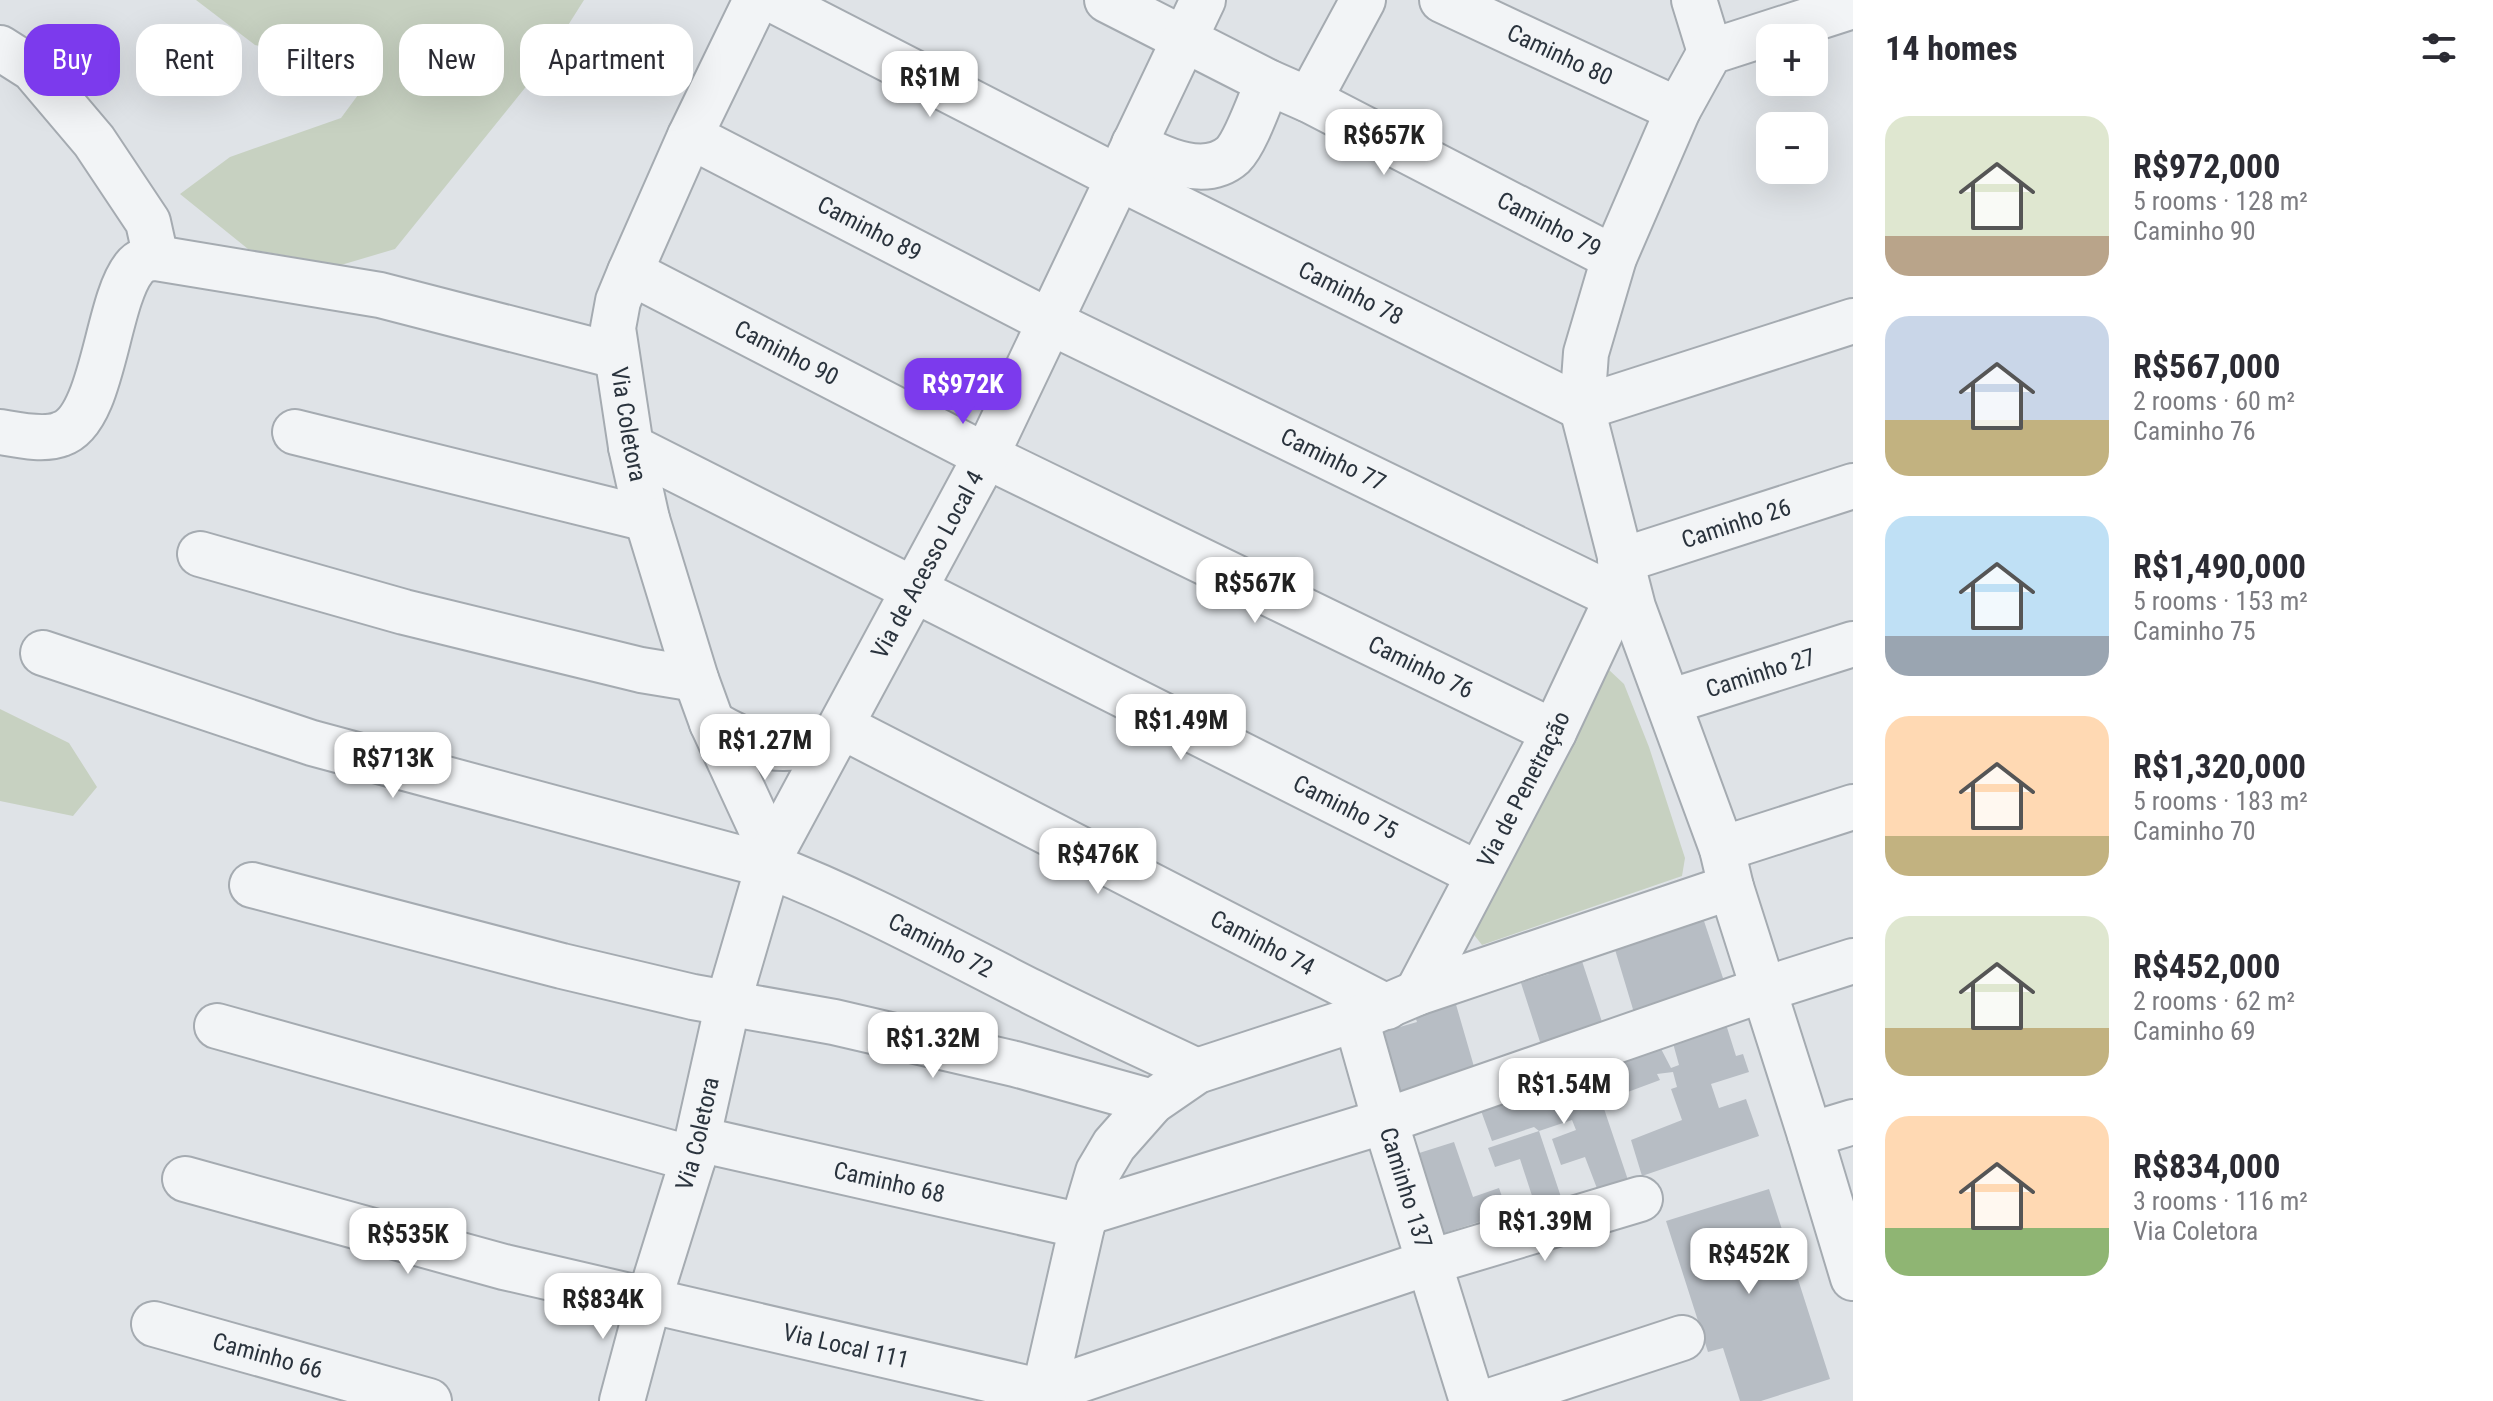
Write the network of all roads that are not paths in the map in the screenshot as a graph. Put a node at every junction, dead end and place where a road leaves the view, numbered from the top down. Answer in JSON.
{"nodes":[{"id":1,"x":756,"y":0,"type":"edge"},
{"id":2,"x":773,"y":0,"type":"edge"},
{"id":3,"x":1107,"y":0,"type":"edge"},
{"id":4,"x":1363,"y":0,"type":"edge"},
{"id":5,"x":1442,"y":0,"type":"edge"},
{"id":6,"x":1694,"y":0,"type":"edge"},
{"id":7,"x":1853,"y":6,"type":"edge"},
{"id":8,"x":1194,"y":19,"type":"edge"},
{"id":9,"x":0,"y":48,"type":"edge"},
{"id":10,"x":1710,"y":52,"type":"junction"},
{"id":11,"x":1268,"y":82,"type":"junction"},
{"id":12,"x":1309,"y":100,"type":"junction"},
{"id":13,"x":1678,"y":110,"type":"junction"},
{"id":14,"x":690,"y":136,"type":"junction"},
{"id":15,"x":1126,"y":161,"type":"junction"},
{"id":16,"x":156,"y":258,"type":"junction"},
{"id":17,"x":1614,"y":258,"type":"junction"},
{"id":18,"x":630,"y":272,"type":"junction"},
{"id":19,"x":1853,"y":321,"type":"edge"},
{"id":20,"x":1050,"y":322,"type":"junction"},
{"id":21,"x":616,"y":356,"type":"junction"},
{"id":22,"x":1582,"y":408,"type":"junction"},
{"id":23,"x":0,"y":432,"type":"edge"},
{"id":24,"x":295,"y":432,"type":"dead end"},
{"id":25,"x":631,"y":447,"type":"junction"},
{"id":26,"x":986,"y":456,"type":"junction"},
{"id":27,"x":1853,"y":486,"type":"edge"},
{"id":28,"x":647,"y":519,"type":"junction"},
{"id":29,"x":200,"y":554,"type":"dead end"},
{"id":30,"x":1621,"y":580,"type":"junction"},
{"id":31,"x":914,"y":589,"type":"junction"},
{"id":32,"x":1853,"y":644,"type":"edge"},
{"id":33,"x":43,"y":653,"type":"dead end"},
{"id":34,"x":696,"y":679,"type":"junction"},
{"id":35,"x":1669,"y":702,"type":"junction"},
{"id":36,"x":712,"y":723,"type":"junction"},
{"id":37,"x":1554,"y":732,"type":"junction"},
{"id":38,"x":837,"y":733,"type":"junction"},
{"id":39,"x":1853,"y":807,"type":"edge"},
{"id":40,"x":771,"y":860,"type":"junction"},
{"id":41,"x":1726,"y":868,"type":"junction"},
{"id":42,"x":1478,"y":874,"type":"junction"},
{"id":43,"x":252,"y":885,"type":"dead end"},
{"id":44,"x":1853,"y":961,"type":"edge"},
{"id":45,"x":1762,"y":990,"type":"junction"},
{"id":46,"x":728,"y":1003,"type":"junction"},
{"id":47,"x":1387,"y":1006,"type":"junction"},
{"id":48,"x":217,"y":1026,"type":"dead end"},
{"id":49,"x":1197,"y":1071,"type":"junction"},
{"id":50,"x":1152,"y":1102,"type":"junction"},
{"id":51,"x":1385,"y":1121,"type":"junction"},
{"id":52,"x":1853,"y":1122,"type":"edge"},
{"id":53,"x":1810,"y":1135,"type":"junction"},
{"id":54,"x":696,"y":1149,"type":"junction"},
{"id":55,"x":185,"y":1179,"type":"dead end"},
{"id":56,"x":1640,"y":1199,"type":"dead end"},
{"id":57,"x":1084,"y":1220,"type":"junction"},
{"id":58,"x":1430,"y":1262,"type":"junction"},
{"id":59,"x":1853,"y":1278,"type":"edge"},
{"id":60,"x":649,"y":1300,"type":"junction"},
{"id":61,"x":154,"y":1324,"type":"dead end"},
{"id":62,"x":1682,"y":1338,"type":"dead end"},
{"id":63,"x":1043,"y":1396,"type":"edge"},
{"id":64,"x":429,"y":1401,"type":"edge"},
{"id":65,"x":622,"y":1401,"type":"edge"},
{"id":66,"x":1472,"y":1401,"type":"edge"},
{"id":67,"x":1490,"y":1401,"type":"edge"}],
"edges":[{"from":1,"to":14,"type":"street","name":"Via Coletora"},
{"from":2,"to":15,"type":"street"},
{"from":3,"to":8,"type":"street","name":"Caminho 79"},
{"from":4,"to":12,"type":"street"},
{"from":5,"to":13,"type":"street","name":"Caminho 80"},
{"from":6,"to":10,"type":"street"},
{"from":7,"to":10,"type":"street"},
{"from":8,"to":11,"type":"street","name":"Caminho 79"},
{"from":8,"to":15,"type":"street","name":"Via de Acesso Local 4"},
{"from":9,"to":16,"type":"street"},
{"from":10,"to":13,"type":"street"},
{"from":11,"to":12,"type":"street","name":"Caminho 79"},
{"from":11,"to":15,"type":"street"},
{"from":12,"to":17,"type":"street","name":"Caminho 79"},
{"from":13,"to":17,"type":"street"},
{"from":14,"to":18,"type":"street","name":"Via Coletora"},
{"from":14,"to":20,"type":"street","name":"Caminho 89"},
{"from":15,"to":20,"type":"street","name":"Via de Acesso Local 4"},
{"from":15,"to":22,"type":"street","name":"Caminho 78"},
{"from":16,"to":21,"type":"street"},
{"from":16,"to":23,"type":"street"},
{"from":17,"to":22,"type":"street"},
{"from":18,"to":21,"type":"street","name":"Via Coletora"},
{"from":18,"to":26,"type":"street","name":"Caminho 90"},
{"from":19,"to":22,"type":"street"},
{"from":20,"to":26,"type":"street","name":"Via de Acesso Local 4"},
{"from":20,"to":30,"type":"street","name":"Caminho 77"},
{"from":21,"to":25,"type":"street","name":"Via Coletora"},
{"from":22,"to":30,"type":"street"},
{"from":24,"to":28,"type":"street"},
{"from":25,"to":28,"type":"street","name":"Via Coletora"},
{"from":25,"to":31,"type":"street","name":"Caminho 75"},
{"from":26,"to":31,"type":"street","name":"Via de Acesso Local 4"},
{"from":26,"to":37,"type":"street","name":"Caminho 76"},
{"from":27,"to":30,"type":"street","name":"Caminho 26"},
{"from":28,"to":34,"type":"street","name":"Via Coletora"},
{"from":29,"to":34,"type":"street"},
{"from":30,"to":35,"type":"street"},
{"from":30,"to":37,"type":"street","name":"Via de Penetração"},
{"from":31,"to":38,"type":"street","name":"Via de Acesso Local 4"},
{"from":31,"to":42,"type":"street","name":"Caminho 75"},
{"from":32,"to":35,"type":"street","name":"Caminho 27"},
{"from":33,"to":40,"type":"street","name":"Caminho 72"},
{"from":34,"to":36,"type":"street","name":"Via Coletora"},
{"from":35,"to":41,"type":"street"},
{"from":36,"to":38,"type":"street"},
{"from":36,"to":40,"type":"street","name":"Via Coletora"},
{"from":37,"to":42,"type":"street","name":"Via de Penetração"},
{"from":38,"to":40,"type":"street","name":"Via de Acesso Local 4"},
{"from":38,"to":47,"type":"street","name":"Caminho 74"},
{"from":39,"to":41,"type":"street"},
{"from":40,"to":46,"type":"street","name":"Via Coletora"},
{"from":40,"to":49,"type":"street","name":"Caminho 72"},
{"from":41,"to":45,"type":"street"},
{"from":41,"to":47,"type":"street"},
{"from":42,"to":47,"type":"street","name":"Via de Penetração"},
{"from":43,"to":46,"type":"street"},
{"from":44,"to":45,"type":"street"},
{"from":45,"to":51,"type":"street"},
{"from":45,"to":53,"type":"street"},
{"from":46,"to":50,"type":"street"},
{"from":46,"to":54,"type":"street","name":"Via Coletora"},
{"from":47,"to":49,"type":"street"},
{"from":47,"to":51,"type":"street","name":"Caminho 137"},
{"from":48,"to":54,"type":"street","name":"Caminho 68"},
{"from":49,"to":50,"type":"street"},
{"from":50,"to":57,"type":"street"},
{"from":51,"to":57,"type":"street"},
{"from":51,"to":58,"type":"street","name":"Caminho 137"},
{"from":52,"to":53,"type":"street"},
{"from":53,"to":59,"type":"street"},
{"from":54,"to":57,"type":"street","name":"Caminho 68"},
{"from":54,"to":60,"type":"street","name":"Via Coletora"},
{"from":55,"to":60,"type":"street","name":"Via Local 111"},
{"from":56,"to":58,"type":"street"},
{"from":57,"to":63,"type":"street"},
{"from":58,"to":63,"type":"street"},
{"from":58,"to":66,"type":"street","name":"Caminho 137"},
{"from":60,"to":63,"type":"street","name":"Via Local 111"},
{"from":60,"to":65,"type":"street","name":"Via Coletora"},
{"from":61,"to":64,"type":"street","name":"Caminho 66"},
{"from":62,"to":67,"type":"street"}]}
